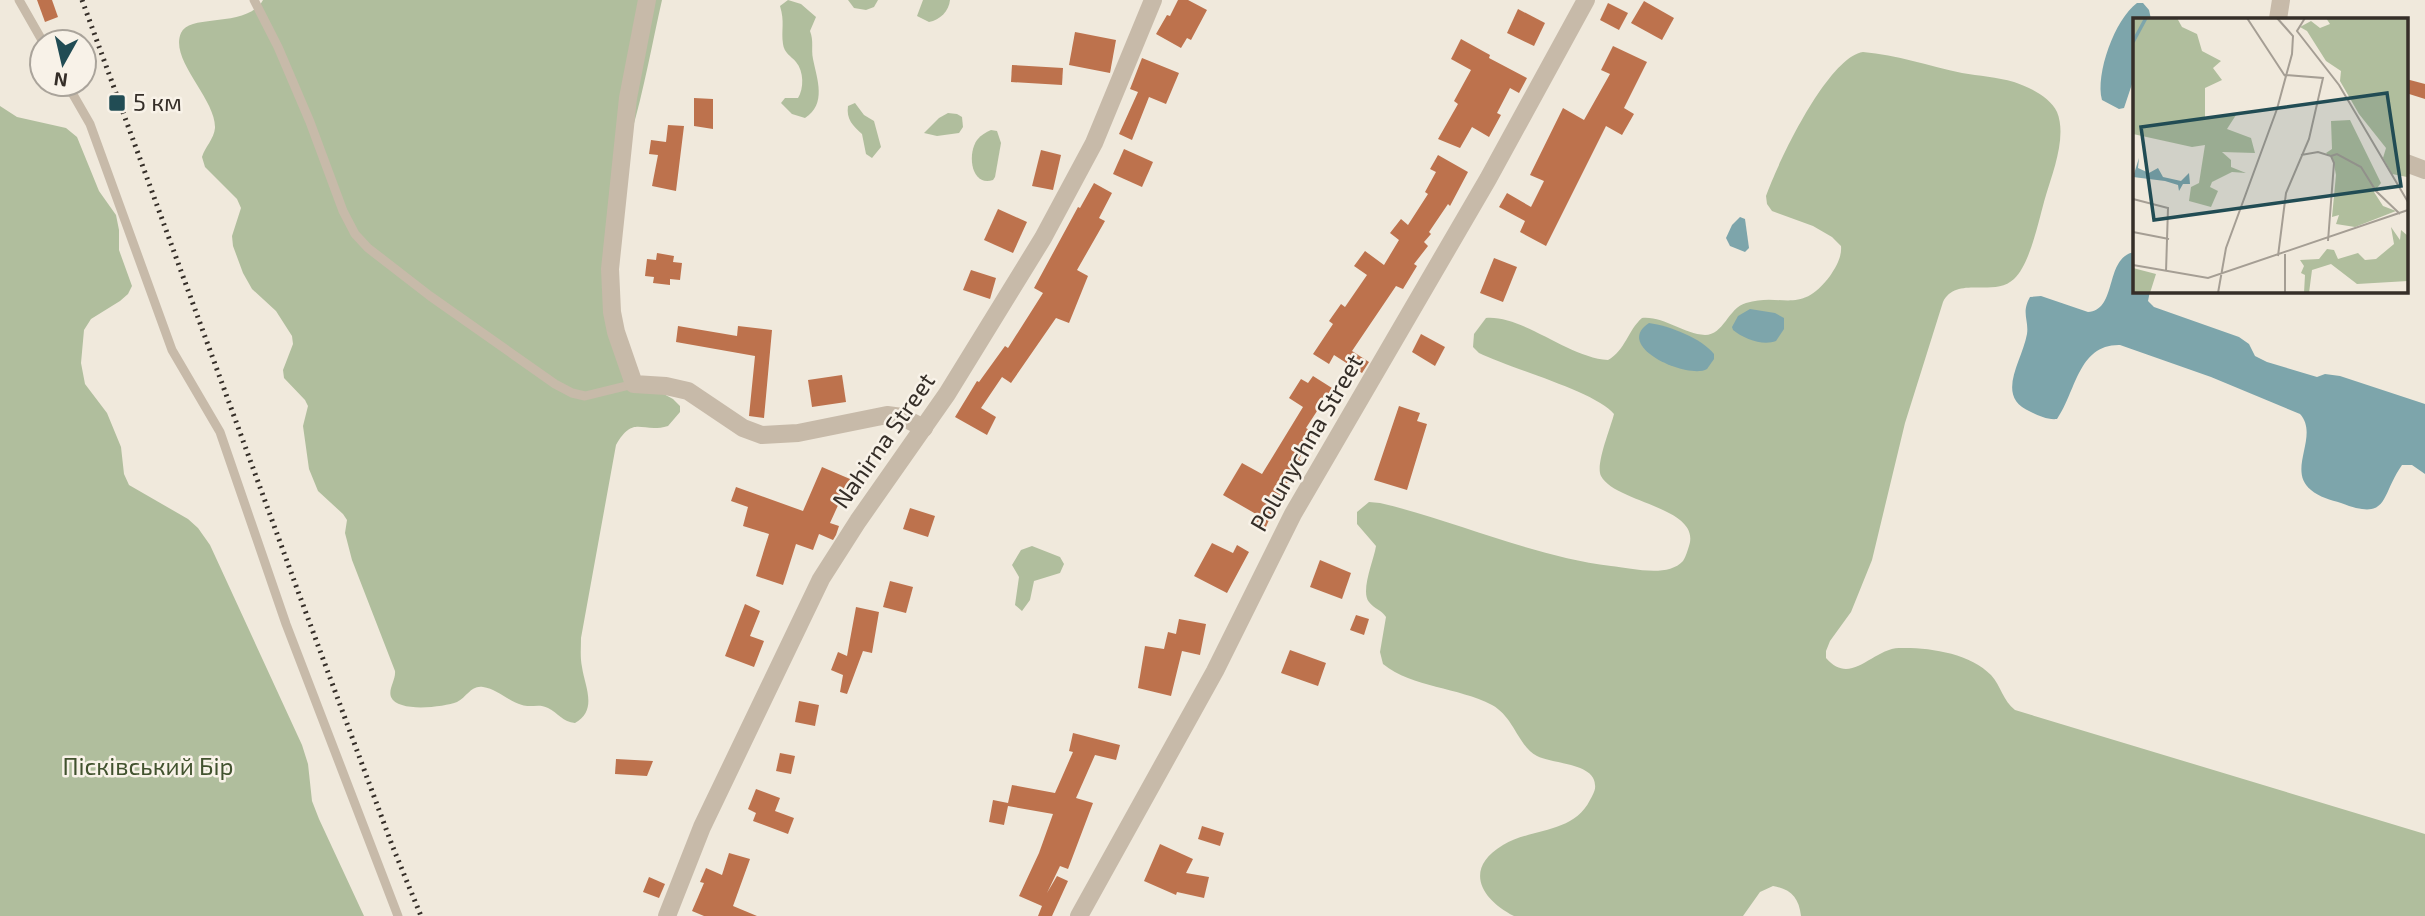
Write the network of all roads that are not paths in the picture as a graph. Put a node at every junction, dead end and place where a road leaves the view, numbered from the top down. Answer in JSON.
{"nodes":[{"id":1,"x":19,"y":0,"type":"edge"},
{"id":2,"x":254,"y":0,"type":"edge"},
{"id":3,"x":648,"y":0,"type":"edge"},
{"id":4,"x":1153,"y":0,"type":"edge"},
{"id":5,"x":1586,"y":0,"type":"edge"},
{"id":6,"x":2281,"y":0,"type":"edge"},
{"id":7,"x":2278,"y":18,"type":"edge"},
{"id":8,"x":35,"y":28,"type":"edge"},
{"id":9,"x":75,"y":98,"type":"edge"},
{"id":10,"x":2408,"y":164,"type":"edge"},
{"id":11,"x":2425,"y":170,"type":"edge"},
{"id":12,"x":634,"y":384,"type":"junction"},
{"id":13,"x":923,"y":428,"type":"junction"},
{"id":14,"x":398,"y":916,"type":"edge"},
{"id":15,"x":667,"y":916,"type":"edge"},
{"id":16,"x":1080,"y":916,"type":"edge"}],
"edges":[{"from":1,"to":8,"type":"lane"},
{"from":2,"to":12,"type":"lane"},
{"from":3,"to":12,"type":"street"},
{"from":4,"to":13,"type":"street","name":"Nahirna Street"},
{"from":5,"to":16,"type":"street","name":"Polunychna Street"},
{"from":6,"to":7,"type":"street"},
{"from":9,"to":14,"type":"lane"},
{"from":10,"to":11,"type":"street"},
{"from":12,"to":13,"type":"street"},
{"from":13,"to":15,"type":"street","name":"Nahirna Street"}]}
